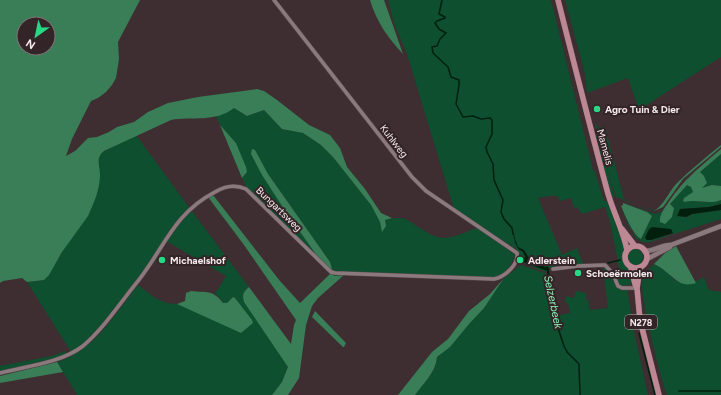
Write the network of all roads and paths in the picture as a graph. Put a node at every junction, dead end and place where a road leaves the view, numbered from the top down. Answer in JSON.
{"nodes":[{"id":1,"x":274,"y":0,"type":"edge"},
{"id":2,"x":558,"y":0,"type":"edge"},
{"id":3,"x":721,"y":226,"type":"edge"},
{"id":4,"x":621,"y":228,"type":"junction"},
{"id":5,"x":671,"y":245,"type":"junction"},
{"id":6,"x":635,"y":246,"type":"junction"},
{"id":7,"x":627,"y":250,"type":"junction"},
{"id":8,"x":644,"y":251,"type":"junction"},
{"id":9,"x":647,"y":259,"type":"junction"},
{"id":10,"x":513,"y":266,"type":"joint"},
{"id":11,"x":631,"y":268,"type":"junction"},
{"id":12,"x":640,"y":268,"type":"junction"},
{"id":13,"x":553,"y":269,"type":"dead end"},
{"id":14,"x":637,"y":288,"type":"junction"},
{"id":15,"x":0,"y":372,"type":"edge"},
{"id":16,"x":659,"y":395,"type":"edge"}],
"edges":[{"from":1,"to":10,"type":"street","name":"Kuhlweg"},
{"from":2,"to":4,"type":"main road","name":"Mamelis","number":"N278"},
{"from":3,"to":5,"type":"street"},
{"from":4,"to":6,"type":"main road","name":"Mamelis","number":"N278"},
{"from":4,"to":7,"type":"main road","name":"Mamelis","number":"N278"},
{"from":5,"to":8,"type":"street"},
{"from":5,"to":9,"type":"street"},
{"from":6,"to":7,"type":"main road"},
{"from":6,"to":8,"type":"main road","number":"N278"},
{"from":7,"to":11,"type":"main road","number":"N278"},
{"from":8,"to":9,"type":"main road"},
{"from":9,"to":12,"type":"main road","number":"N278"},
{"from":10,"to":15,"type":"street","name":"Bungartsweg"},
{"from":11,"to":12,"type":"main road"},
{"from":11,"to":14,"type":"main road","number":"N278"},
{"from":12,"to":14,"type":"main road","number":"N278"},
{"from":13,"to":14,"type":"street"},
{"from":14,"to":16,"type":"main road","number":"N278"}]}
